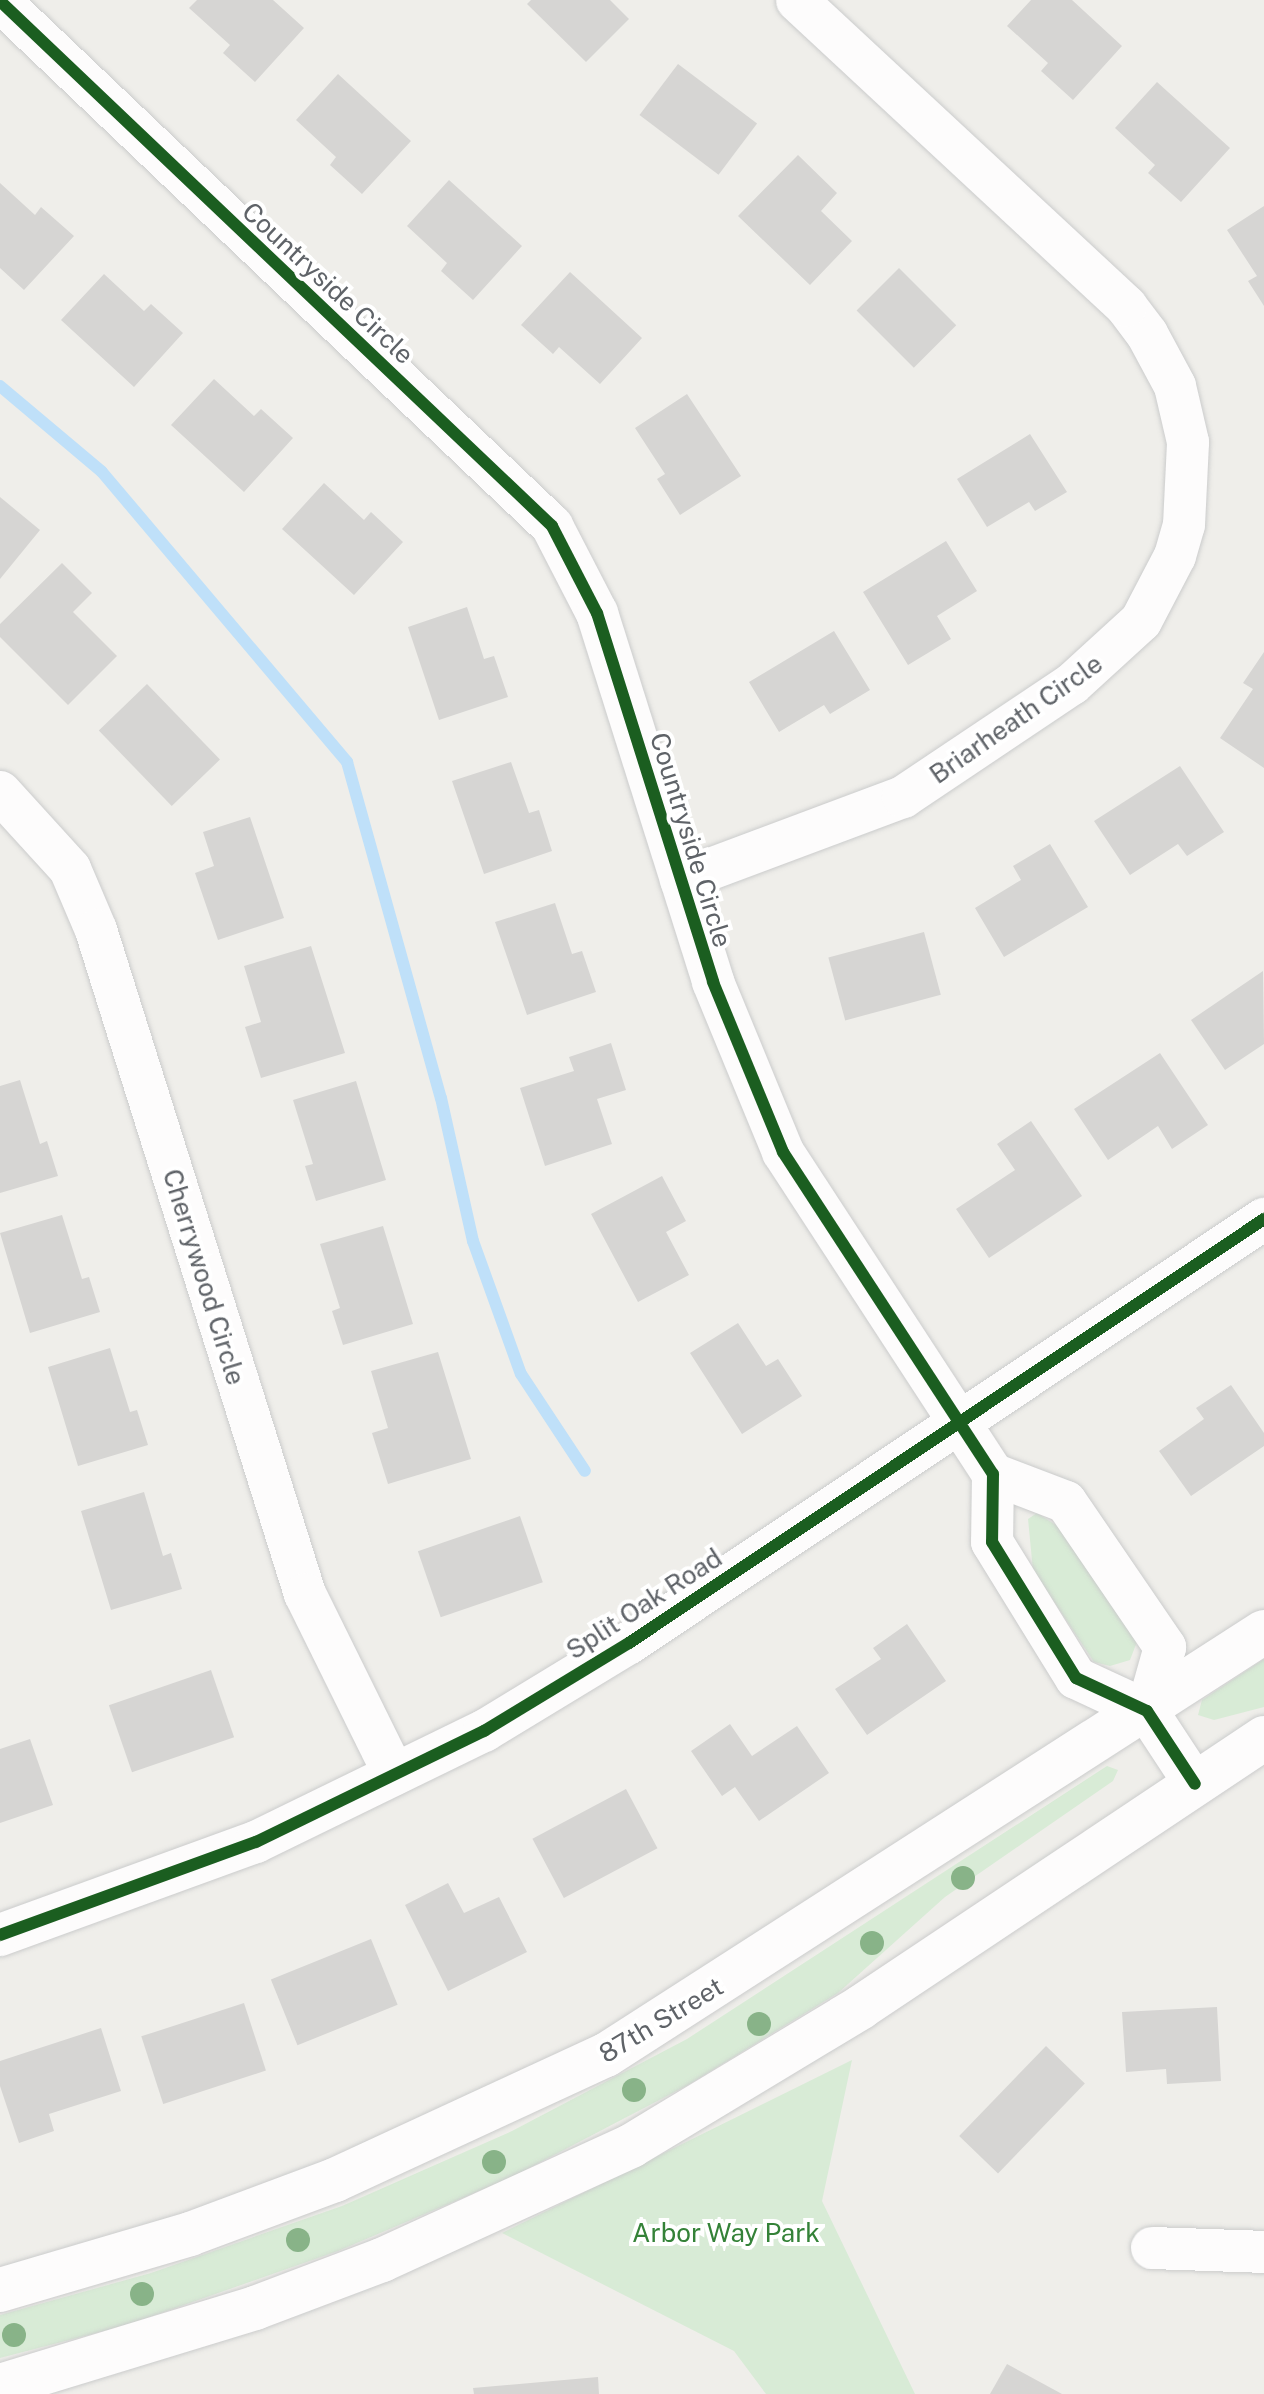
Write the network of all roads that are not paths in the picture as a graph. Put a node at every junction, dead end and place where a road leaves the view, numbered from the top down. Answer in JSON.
{"nodes":[{"id":1,"x":797,"y":0,"type":"edge"},
{"id":2,"x":0,"y":1,"type":"edge"},
{"id":3,"x":0,"y":792,"type":"edge"},
{"id":4,"x":681,"y":880,"type":"junction"},
{"id":5,"x":1264,"y":1219,"type":"edge"},
{"id":6,"x":959,"y":1422,"type":"junction"},
{"id":7,"x":993,"y":1474,"type":"junction"},
{"id":8,"x":1264,"y":1632,"type":"edge"},
{"id":9,"x":1147,"y":1711,"type":"junction"},
{"id":10,"x":1264,"y":1738,"type":"edge"},
{"id":11,"x":394,"y":1774,"type":"junction"},
{"id":12,"x":1195,"y":1784,"type":"junction"},
{"id":13,"x":0,"y":1935,"type":"edge"},
{"id":14,"x":1152,"y":2248,"type":"dead end"},
{"id":15,"x":1264,"y":2252,"type":"edge"},
{"id":16,"x":0,"y":2290,"type":"edge"},
{"id":17,"x":0,"y":2386,"type":"edge"}],
"edges":[{"from":1,"to":4,"type":"street","name":"Briarheath Circle"},
{"from":2,"to":4,"type":"street","name":"Countryside Circle"},
{"from":3,"to":11,"type":"street","name":"Cherrywood Circle"},
{"from":4,"to":6,"type":"street","name":"Countryside Circle"},
{"from":5,"to":6,"type":"street","name":"Split Oak Road"},
{"from":6,"to":7,"type":"street","name":"Countryside Circle"},
{"from":6,"to":11,"type":"street","name":"Split Oak Road"},
{"from":7,"to":9,"type":"street"},
{"from":7,"to":9,"type":"street"},
{"from":8,"to":9,"type":"street","name":"87th Street"},
{"from":9,"to":12,"type":"street"},
{"from":9,"to":16,"type":"street","name":"87th Street"},
{"from":10,"to":12,"type":"street"},
{"from":11,"to":13,"type":"street","name":"Split Oak Road"},
{"from":12,"to":17,"type":"street"},
{"from":14,"to":15,"type":"street"}]}
